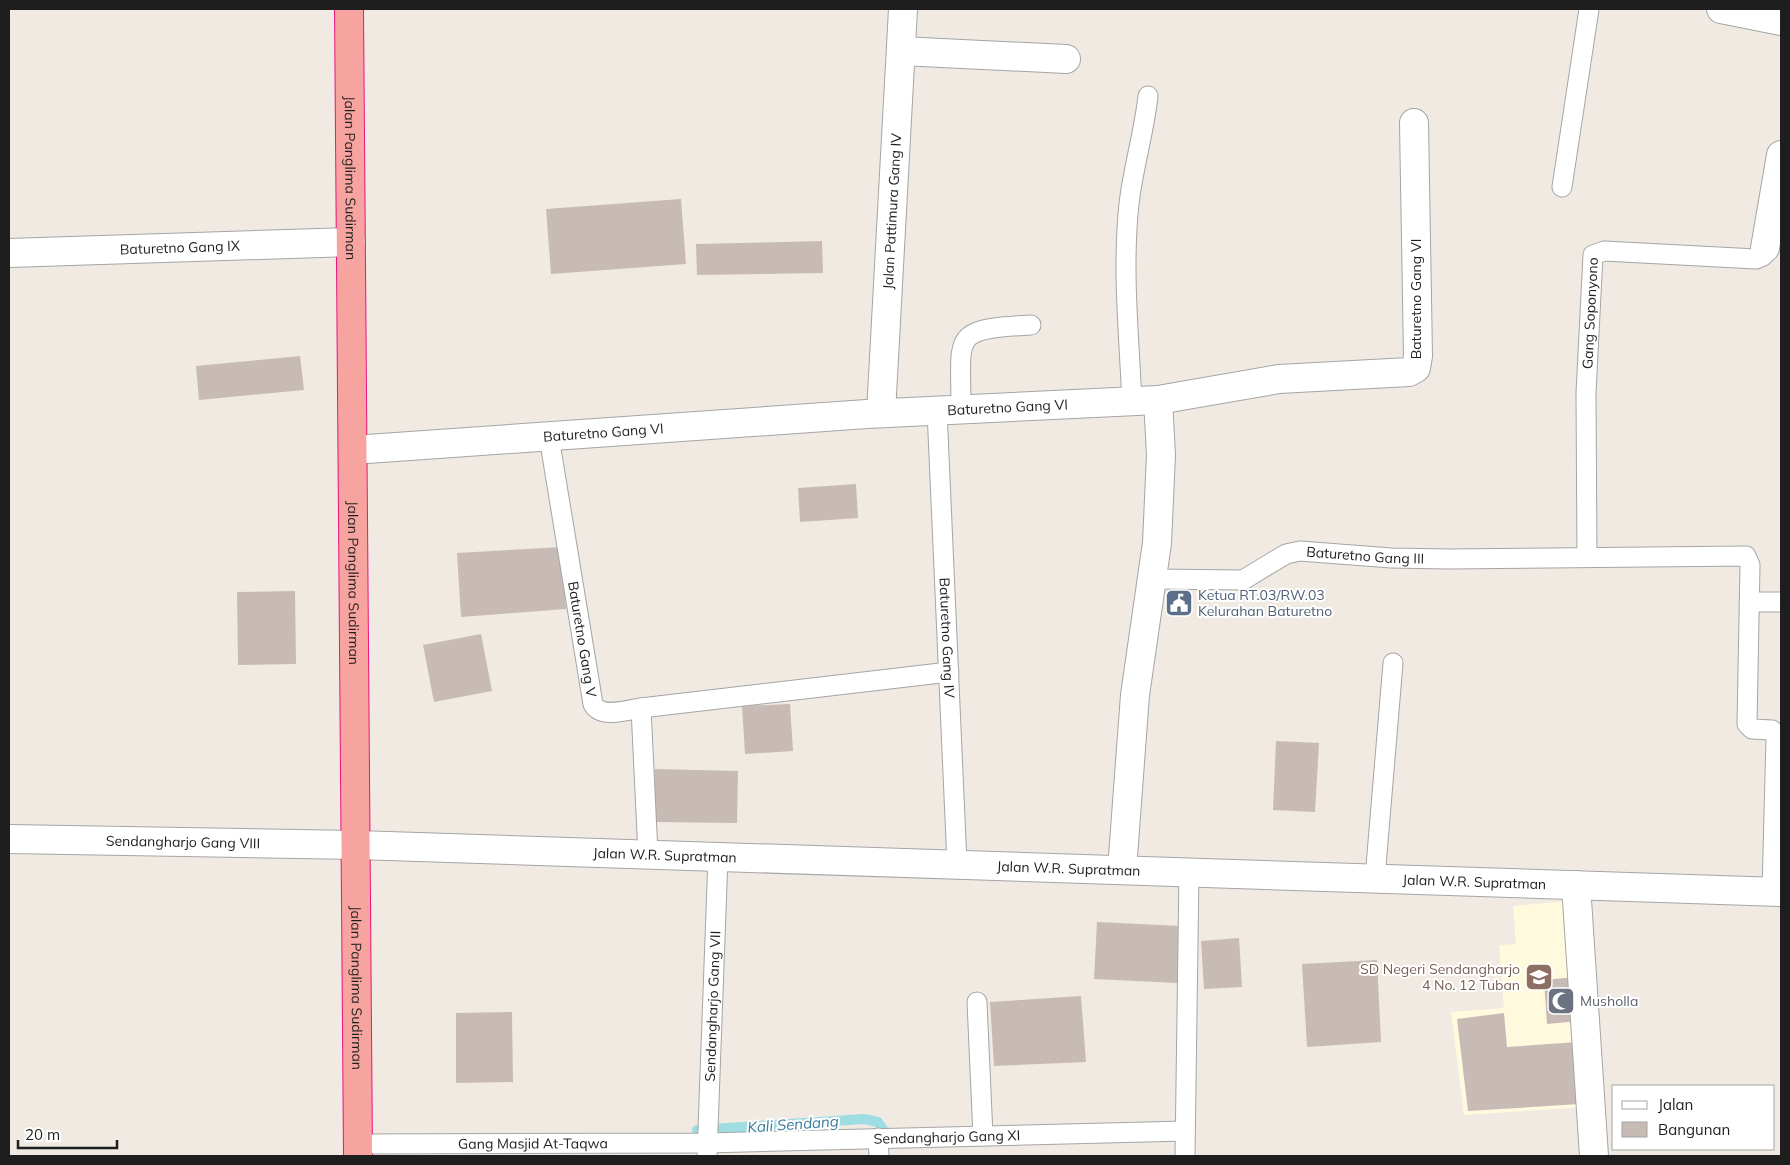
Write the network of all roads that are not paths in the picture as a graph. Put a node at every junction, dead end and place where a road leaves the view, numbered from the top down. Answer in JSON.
{"nodes":[{"id":1,"x":349,"y":9,"type":"edge"},
{"id":2,"x":903,"y":9,"type":"edge"},
{"id":3,"x":1590,"y":9,"type":"edge"},
{"id":4,"x":1721,"y":9,"type":"edge"},
{"id":5,"x":1781,"y":21,"type":"edge"},
{"id":6,"x":901,"y":51,"type":"junction"},
{"id":7,"x":1066,"y":59,"type":"dead end"},
{"id":8,"x":1148,"y":96,"type":"dead end"},
{"id":9,"x":1414,"y":123,"type":"dead end"},
{"id":10,"x":1781,"y":155,"type":"edge"},
{"id":11,"x":1562,"y":188,"type":"dead end"},
{"id":12,"x":351,"y":242,"type":"junction"},
{"id":13,"x":1766,"y":248,"type":"joint"},
{"id":14,"x":9,"y":253,"type":"edge"},
{"id":15,"x":1031,"y":325,"type":"dead end"},
{"id":16,"x":1145,"y":401,"type":"junction"},
{"id":17,"x":949,"y":409,"type":"junction"},
{"id":18,"x":881,"y":413,"type":"junction"},
{"id":19,"x":549,"y":437,"type":"junction"},
{"id":20,"x":353,"y":450,"type":"junction"},
{"id":21,"x":1587,"y":558,"type":"junction"},
{"id":22,"x":1153,"y":579,"type":"junction"},
{"id":23,"x":1749,"y":602,"type":"junction"},
{"id":24,"x":1781,"y":602,"type":"edge"},
{"id":25,"x":1393,"y":663,"type":"dead end"},
{"id":26,"x":948,"y":672,"type":"junction"},
{"id":27,"x":641,"y":708,"type":"junction"},
{"id":28,"x":9,"y":839,"type":"edge"},
{"id":29,"x":357,"y":845,"type":"junction"},
{"id":30,"x":648,"y":854,"type":"junction"},
{"id":31,"x":718,"y":857,"type":"junction"},
{"id":32,"x":957,"y":864,"type":"junction"},
{"id":33,"x":1122,"y":870,"type":"junction"},
{"id":34,"x":1189,"y":872,"type":"junction"},
{"id":35,"x":1375,"y":878,"type":"junction"},
{"id":36,"x":1576,"y":885,"type":"junction"},
{"id":37,"x":1777,"y":891,"type":"edge"},
{"id":38,"x":977,"y":1002,"type":"dead end"},
{"id":39,"x":1185,"y":1131,"type":"junction"},
{"id":40,"x":982,"y":1136,"type":"junction"},
{"id":41,"x":707,"y":1138,"type":"edge"},
{"id":42,"x":879,"y":1147,"type":"edge"},
{"id":43,"x":358,"y":1150,"type":"edge"},
{"id":44,"x":1185,"y":1156,"type":"edge"},
{"id":45,"x":1594,"y":1156,"type":"edge"}],
"edges":[{"from":1,"to":12,"type":"highway","name":"Jalan Panglima Sudirman"},
{"from":2,"to":6,"type":"street","name":"Jalan Pattimura Gang IV"},
{"from":3,"to":11,"type":"lane"},
{"from":4,"to":5,"type":"street"},
{"from":6,"to":7,"type":"street"},
{"from":6,"to":18,"type":"street","name":"Jalan Pattimura Gang IV"},
{"from":8,"to":16,"type":"lane"},
{"from":9,"to":16,"type":"street","name":"Baturetno Gang VI"},
{"from":10,"to":13,"type":"street","name":"Gang Soponyono"},
{"from":12,"to":14,"type":"street","name":"Baturetno Gang IX"},
{"from":12,"to":20,"type":"highway","name":"Jalan Panglima Sudirman"},
{"from":13,"to":21,"type":"lane","name":"Gang Soponyono"},
{"from":15,"to":17,"type":"lane","name":"Baturetno Gang IV"},
{"from":16,"to":17,"type":"street","name":"Baturetno Gang VI"},
{"from":16,"to":22,"type":"street"},
{"from":17,"to":18,"type":"street","name":"Baturetno Gang VI"},
{"from":17,"to":26,"type":"lane","name":"Baturetno Gang IV"},
{"from":18,"to":19,"type":"street","name":"Baturetno Gang VI"},
{"from":19,"to":20,"type":"street","name":"Baturetno Gang VI"},
{"from":19,"to":27,"type":"lane","name":"Baturetno Gang V"},
{"from":20,"to":29,"type":"highway","name":"Jalan Panglima Sudirman"},
{"from":21,"to":22,"type":"lane","name":"Baturetno Gang III"},
{"from":21,"to":23,"type":"lane","name":"Baturetno Gang III"},
{"from":22,"to":33,"type":"street"},
{"from":23,"to":24,"type":"lane"},
{"from":23,"to":37,"type":"lane"},
{"from":25,"to":35,"type":"lane"},
{"from":26,"to":27,"type":"lane"},
{"from":26,"to":32,"type":"lane","name":"Baturetno Gang IV"},
{"from":27,"to":30,"type":"lane"},
{"from":28,"to":29,"type":"street","name":"Sendangharjo Gang VIII"},
{"from":29,"to":30,"type":"street","name":"Jalan W.R. Supratman"},
{"from":29,"to":43,"type":"highway","name":"Jalan Panglima Sudirman"},
{"from":30,"to":31,"type":"street","name":"Jalan W.R. Supratman"},
{"from":31,"to":32,"type":"street","name":"Jalan W.R. Supratman"},
{"from":31,"to":41,"type":"lane","name":"Sendangharjo Gang VII"},
{"from":32,"to":33,"type":"street","name":"Jalan W.R. Supratman"},
{"from":33,"to":34,"type":"street","name":"Jalan W.R. Supratman"},
{"from":34,"to":35,"type":"street","name":"Jalan W.R. Supratman"},
{"from":34,"to":39,"type":"lane"},
{"from":35,"to":36,"type":"street","name":"Jalan W.R. Supratman"},
{"from":36,"to":37,"type":"street","name":"Jalan W.R. Supratman"},
{"from":36,"to":45,"type":"street"},
{"from":38,"to":40,"type":"lane"},
{"from":39,"to":40,"type":"lane","name":"Sendangharjo Gang XI"},
{"from":39,"to":44,"type":"lane"},
{"from":40,"to":42,"type":"lane","name":"Sendangharjo Gang XI"},
{"from":41,"to":42,"type":"lane","name":"Sendangharjo Gang XI"},
{"from":41,"to":43,"type":"lane","name":"Gang Masjid At-Taqwa"}]}
